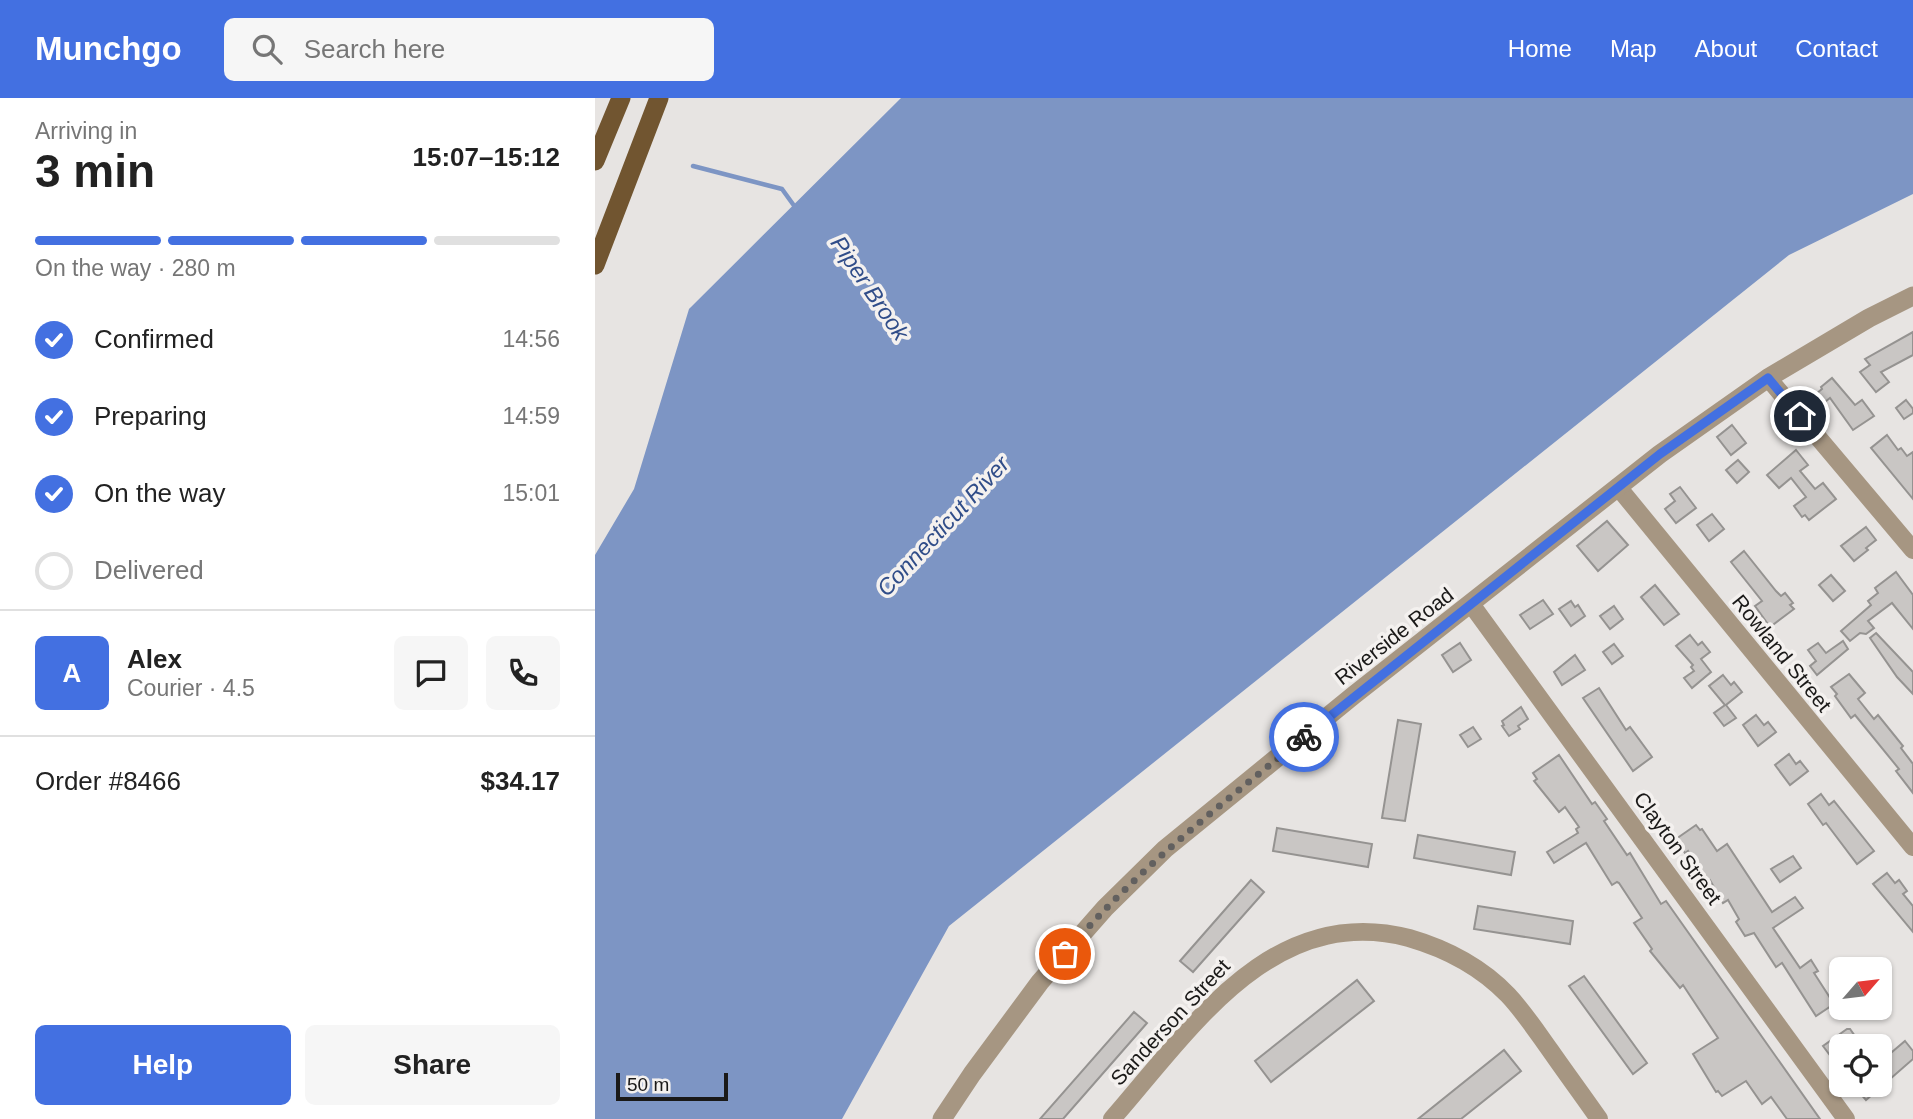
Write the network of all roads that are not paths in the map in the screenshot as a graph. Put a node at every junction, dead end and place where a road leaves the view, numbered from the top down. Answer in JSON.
{"nodes":[{"id":1,"x":621,"y":98,"type":"edge"},
{"id":2,"x":659,"y":98,"type":"edge"},
{"id":3,"x":595,"y":161,"type":"edge"},
{"id":4,"x":595,"y":264,"type":"edge"},
{"id":5,"x":1913,"y":296,"type":"edge"},
{"id":6,"x":1768,"y":378,"type":"junction"},
{"id":7,"x":1618,"y":487,"type":"junction"},
{"id":8,"x":1913,"y":550,"type":"edge"},
{"id":9,"x":1471,"y":604,"type":"junction"},
{"id":10,"x":1913,"y":847,"type":"edge"},
{"id":11,"x":942,"y":1119,"type":"edge"},
{"id":12,"x":1112,"y":1119,"type":"edge"},
{"id":13,"x":1599,"y":1119,"type":"edge"},
{"id":14,"x":1846,"y":1119,"type":"edge"}],
"edges":[{"from":1,"to":3,"type":"main road"},
{"from":2,"to":4,"type":"main road"},
{"from":5,"to":6,"type":"street","name":"Riverside Road"},
{"from":6,"to":7,"type":"street","name":"Riverside Road"},
{"from":6,"to":8,"type":"street"},
{"from":7,"to":9,"type":"street","name":"Riverside Road"},
{"from":7,"to":10,"type":"street","name":"Rowland Street"},
{"from":9,"to":11,"type":"street","name":"Riverside Road"},
{"from":9,"to":14,"type":"street","name":"Clayton Street"},
{"from":12,"to":13,"type":"street","name":"Sanderson Street"}]}
